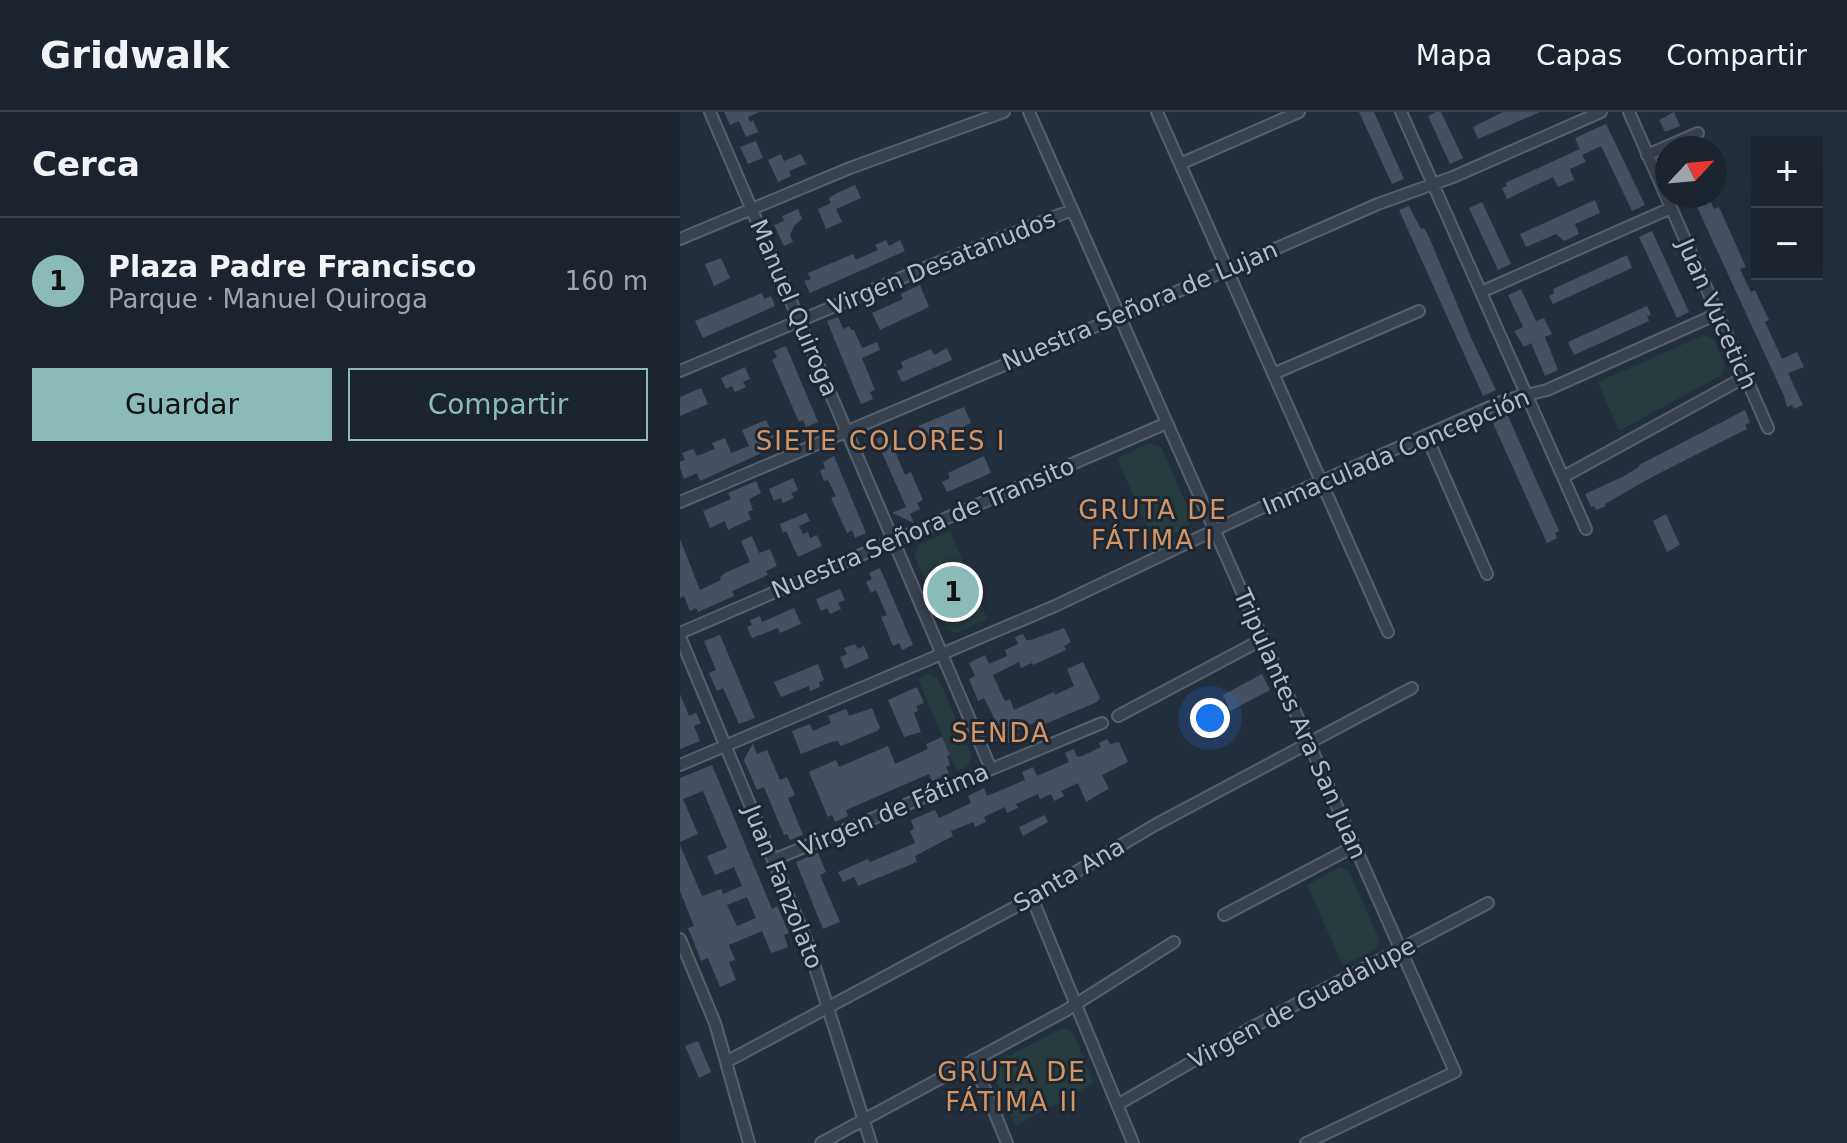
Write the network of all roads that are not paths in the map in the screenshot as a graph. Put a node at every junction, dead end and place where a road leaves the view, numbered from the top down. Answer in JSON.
{"nodes":[{"id":1,"x":710,"y":112,"type":"edge"},
{"id":2,"x":1004,"y":112,"type":"edge"},
{"id":3,"x":1029,"y":112,"type":"edge"},
{"id":4,"x":1157,"y":112,"type":"edge"},
{"id":5,"x":1299,"y":112,"type":"edge"},
{"id":6,"x":1401,"y":112,"type":"edge"},
{"id":7,"x":1601,"y":112,"type":"edge"},
{"id":8,"x":1629,"y":112,"type":"edge"},
{"id":9,"x":1698,"y":133,"type":"dead end"},
{"id":10,"x":1647,"y":155,"type":"junction"},
{"id":11,"x":1180,"y":164,"type":"junction"},
{"id":12,"x":1655,"y":173,"type":"edge"},
{"id":13,"x":1433,"y":183,"type":"junction"},
{"id":14,"x":1671,"y":208,"type":"joint"},
{"id":15,"x":752,"y":209,"type":"junction"},
{"id":16,"x":1072,"y":210,"type":"junction"},
{"id":17,"x":680,"y":239,"type":"edge"},
{"id":18,"x":1227,"y":270,"type":"junction"},
{"id":19,"x":1481,"y":292,"type":"junction"},
{"id":20,"x":1419,"y":311,"type":"dead end"},
{"id":21,"x":1717,"y":314,"type":"junction"},
{"id":22,"x":1119,"y":316,"type":"junction"},
{"id":23,"x":800,"y":321,"type":"junction"},
{"id":24,"x":680,"y":371,"type":"edge"},
{"id":25,"x":1273,"y":374,"type":"junction"},
{"id":26,"x":1745,"y":377,"type":"junction"},
{"id":27,"x":1526,"y":395,"type":"junction"},
{"id":28,"x":1167,"y":423,"type":"junction"},
{"id":29,"x":1768,"y":428,"type":"dead end"},
{"id":30,"x":846,"y":430,"type":"junction"},
{"id":31,"x":1426,"y":435,"type":"junction"},
{"id":32,"x":1563,"y":477,"type":"junction"},
{"id":33,"x":1321,"y":482,"type":"junction"},
{"id":34,"x":680,"y":502,"type":"edge"},
{"id":35,"x":1586,"y":529,"type":"dead end"},
{"id":36,"x":1214,"y":530,"type":"junction"},
{"id":37,"x":894,"y":541,"type":"junction"},
{"id":38,"x":1487,"y":574,"type":"dead end"},
{"id":39,"x":1388,"y":632,"type":"dead end"},
{"id":40,"x":680,"y":635,"type":"edge"},
{"id":41,"x":1263,"y":639,"type":"junction"},
{"id":42,"x":942,"y":654,"type":"junction"},
{"id":43,"x":1412,"y":688,"type":"dead end"},
{"id":44,"x":1118,"y":716,"type":"dead end"},
{"id":45,"x":1102,"y":723,"type":"dead end"},
{"id":46,"x":1309,"y":743,"type":"junction"},
{"id":47,"x":726,"y":746,"type":"junction"},
{"id":48,"x":680,"y":765,"type":"edge"},
{"id":49,"x":991,"y":769,"type":"junction"},
{"id":50,"x":1355,"y":846,"type":"junction"},
{"id":51,"x":773,"y":860,"type":"junction"},
{"id":52,"x":1032,"y":898,"type":"junction"},
{"id":53,"x":1488,"y":903,"type":"dead end"},
{"id":54,"x":1224,"y":915,"type":"dead end"},
{"id":55,"x":680,"y":939,"type":"edge"},
{"id":56,"x":1174,"y":942,"type":"dead end"},
{"id":57,"x":1401,"y":949,"type":"junction"},
{"id":58,"x":684,"y":962,"type":"edge"},
{"id":59,"x":1075,"y":1003,"type":"junction"},
{"id":60,"x":828,"y":1007,"type":"junction"},
{"id":61,"x":973,"y":1060,"type":"junction"},
{"id":62,"x":726,"y":1062,"type":"junction"},
{"id":63,"x":1117,"y":1105,"type":"junction"},
{"id":64,"x":864,"y":1120,"type":"junction"},
{"id":65,"x":749,"y":1143,"type":"edge"},
{"id":66,"x":821,"y":1143,"type":"edge"},
{"id":67,"x":871,"y":1143,"type":"edge"},
{"id":68,"x":1007,"y":1143,"type":"edge"},
{"id":69,"x":1133,"y":1143,"type":"edge"},
{"id":70,"x":1306,"y":1143,"type":"edge"}],
"edges":[{"from":1,"to":15,"type":"street","name":"Manuel Quiroga"},
{"from":2,"to":15,"type":"street"},
{"from":3,"to":16,"type":"street","name":"Tripulantes Ara San Juan"},
{"from":4,"to":11,"type":"street"},
{"from":5,"to":11,"type":"street"},
{"from":6,"to":13,"type":"street"},
{"from":7,"to":13,"type":"street","name":"Nuestra Señora de Lujan"},
{"from":8,"to":10,"type":"street","name":"Juan Vucetich"},
{"from":9,"to":10,"type":"street"},
{"from":10,"to":12,"type":"street","name":"Juan Vucetich"},
{"from":11,"to":18,"type":"street"},
{"from":13,"to":18,"type":"street","name":"Nuestra Señora de Lujan"},
{"from":13,"to":19,"type":"street"},
{"from":14,"to":19,"type":"street"},
{"from":14,"to":21,"type":"street","name":"Juan Vucetich"},
{"from":15,"to":17,"type":"street"},
{"from":15,"to":23,"type":"street","name":"Manuel Quiroga"},
{"from":16,"to":22,"type":"street","name":"Tripulantes Ara San Juan"},
{"from":16,"to":23,"type":"street","name":"Virgen Desatanudos"},
{"from":18,"to":22,"type":"street","name":"Nuestra Señora de Lujan"},
{"from":18,"to":25,"type":"street"},
{"from":19,"to":27,"type":"street"},
{"from":20,"to":25,"type":"street"},
{"from":21,"to":26,"type":"street","name":"Juan Vucetich"},
{"from":21,"to":27,"type":"street","name":"Inmaculada Concepción"},
{"from":22,"to":28,"type":"street","name":"Tripulantes Ara San Juan"},
{"from":22,"to":30,"type":"street","name":"Nuestra Señora de Lujan"},
{"from":23,"to":24,"type":"street","name":"Virgen Desatanudos"},
{"from":23,"to":30,"type":"street","name":"Manuel Quiroga"},
{"from":25,"to":33,"type":"street"},
{"from":26,"to":29,"type":"street","name":"Juan Vucetich"},
{"from":26,"to":32,"type":"street"},
{"from":27,"to":31,"type":"street","name":"Inmaculada Concepción"},
{"from":27,"to":32,"type":"street"},
{"from":28,"to":36,"type":"street","name":"Tripulantes Ara San Juan"},
{"from":28,"to":37,"type":"street","name":"Nuestra Señora de Transito"},
{"from":30,"to":34,"type":"street","name":"Nuestra Señora de Lujan"},
{"from":30,"to":37,"type":"street","name":"Manuel Quiroga"},
{"from":31,"to":33,"type":"street","name":"Inmaculada Concepción"},
{"from":31,"to":38,"type":"street"},
{"from":32,"to":35,"type":"street"},
{"from":33,"to":36,"type":"street","name":"Inmaculada Concepción"},
{"from":33,"to":39,"type":"street"},
{"from":36,"to":41,"type":"street","name":"Tripulantes Ara San Juan"},
{"from":36,"to":42,"type":"street","name":"Inmaculada Concepción"},
{"from":37,"to":40,"type":"street","name":"Nuestra Señora de Transito"},
{"from":37,"to":42,"type":"street","name":"Manuel Quiroga"},
{"from":40,"to":47,"type":"street","name":"Juan Fanzolato"},
{"from":41,"to":44,"type":"street"},
{"from":41,"to":46,"type":"street","name":"Tripulantes Ara San Juan"},
{"from":42,"to":47,"type":"street","name":"Inmaculada Concepción"},
{"from":42,"to":49,"type":"street","name":"Manuel Quiroga"},
{"from":43,"to":46,"type":"street","name":"Santa Ana"},
{"from":45,"to":49,"type":"street","name":"Virgen de Fátima"},
{"from":46,"to":50,"type":"street","name":"Tripulantes Ara San Juan"},
{"from":46,"to":52,"type":"street","name":"Santa Ana"},
{"from":47,"to":48,"type":"street","name":"Inmaculada Concepción"},
{"from":47,"to":51,"type":"street","name":"Juan Fanzolato"},
{"from":49,"to":51,"type":"street","name":"Virgen de Fátima"},
{"from":50,"to":54,"type":"street"},
{"from":50,"to":57,"type":"street","name":"Tripulantes Ara San Juan"},
{"from":51,"to":60,"type":"street","name":"Juan Fanzolato"},
{"from":52,"to":59,"type":"street"},
{"from":52,"to":60,"type":"street","name":"Santa Ana"},
{"from":53,"to":57,"type":"street","name":"Virgen de Guadalupe"},
{"from":55,"to":58,"type":"street"},
{"from":56,"to":59,"type":"street"},
{"from":57,"to":63,"type":"street","name":"Virgen de Guadalupe"},
{"from":57,"to":70,"type":"street","name":"Tripulantes Ara San Juan"},
{"from":58,"to":62,"type":"street"},
{"from":59,"to":61,"type":"street"},
{"from":59,"to":63,"type":"street"},
{"from":60,"to":62,"type":"street","name":"Santa Ana"},
{"from":60,"to":64,"type":"street","name":"Juan Fanzolato"},
{"from":61,"to":64,"type":"street"},
{"from":61,"to":68,"type":"street"},
{"from":62,"to":65,"type":"street"},
{"from":63,"to":69,"type":"street"},
{"from":64,"to":66,"type":"street"},
{"from":64,"to":67,"type":"street","name":"Juan Fanzolato"}]}
